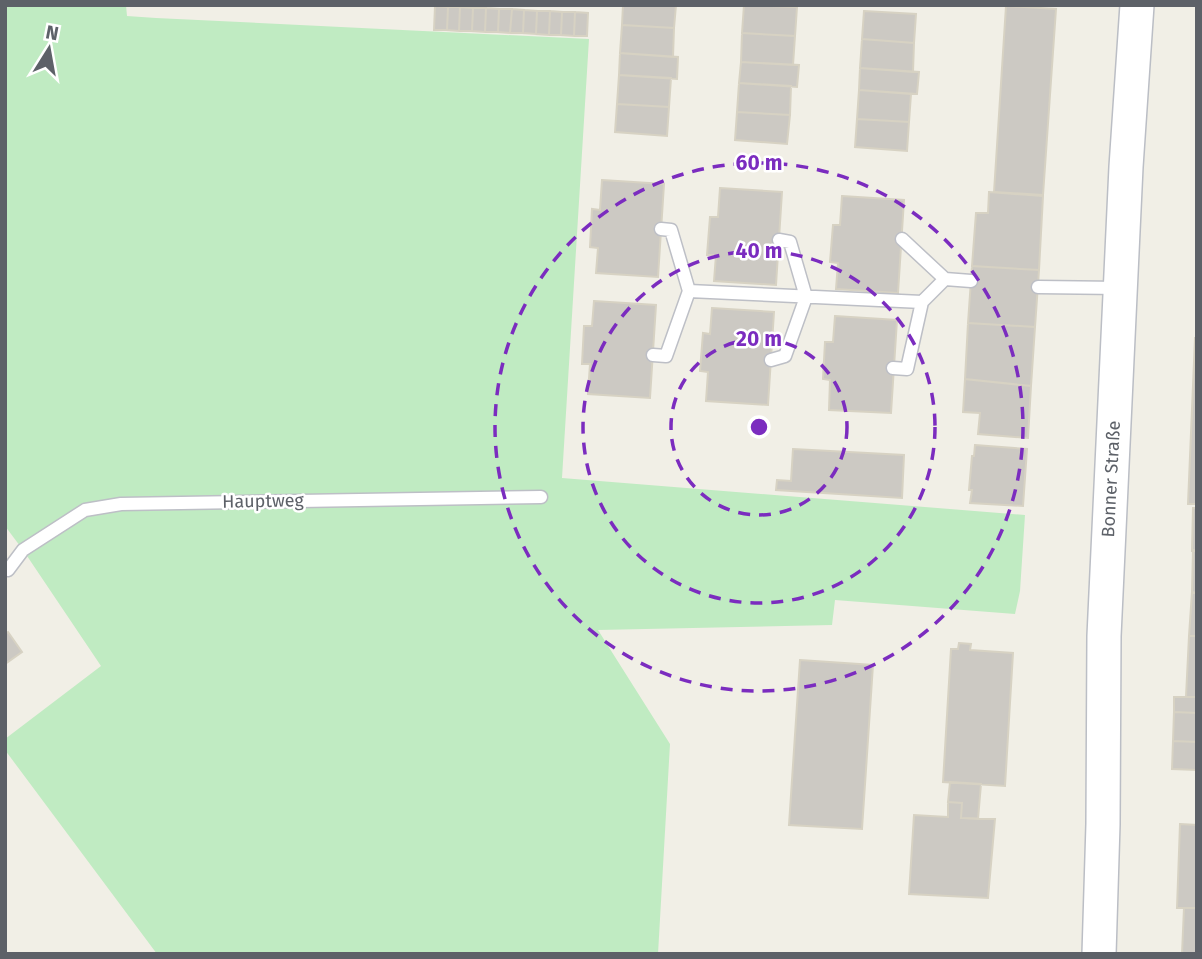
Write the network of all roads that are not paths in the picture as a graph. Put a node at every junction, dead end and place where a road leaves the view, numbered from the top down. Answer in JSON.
{"nodes":[{"id":1,"x":1137,"y":5,"type":"edge"},
{"id":2,"x":661,"y":229,"type":"dead end"},
{"id":3,"x":902,"y":239,"type":"dead end"},
{"id":4,"x":779,"y":240,"type":"dead end"},
{"id":5,"x":945,"y":279,"type":"junction"},
{"id":6,"x":971,"y":281,"type":"dead end"},
{"id":7,"x":1038,"y":287,"type":"dead end"},
{"id":8,"x":1120,"y":288,"type":"junction"},
{"id":9,"x":689,"y":291,"type":"junction"},
{"id":10,"x":806,"y":297,"type":"junction"},
{"id":11,"x":922,"y":302,"type":"junction"},
{"id":12,"x":653,"y":355,"type":"dead end"},
{"id":13,"x":771,"y":360,"type":"dead end"},
{"id":14,"x":893,"y":369,"type":"dead end"},
{"id":15,"x":541,"y":497,"type":"dead end"},
{"id":16,"x":6,"y":570,"type":"edge"},
{"id":17,"x":1099,"y":954,"type":"edge"}],
"edges":[{"from":1,"to":8,"type":"main road","name":"Bonner Straße"},
{"from":2,"to":9,"type":"lane"},
{"from":3,"to":5,"type":"lane"},
{"from":4,"to":10,"type":"lane"},
{"from":5,"to":6,"type":"lane"},
{"from":5,"to":11,"type":"lane"},
{"from":7,"to":8,"type":"lane"},
{"from":8,"to":17,"type":"main road","name":"Bonner Straße"},
{"from":9,"to":10,"type":"lane"},
{"from":9,"to":12,"type":"lane"},
{"from":10,"to":11,"type":"lane"},
{"from":10,"to":13,"type":"lane"},
{"from":11,"to":14,"type":"lane"},
{"from":15,"to":16,"type":"lane","name":"Hauptweg"}]}
